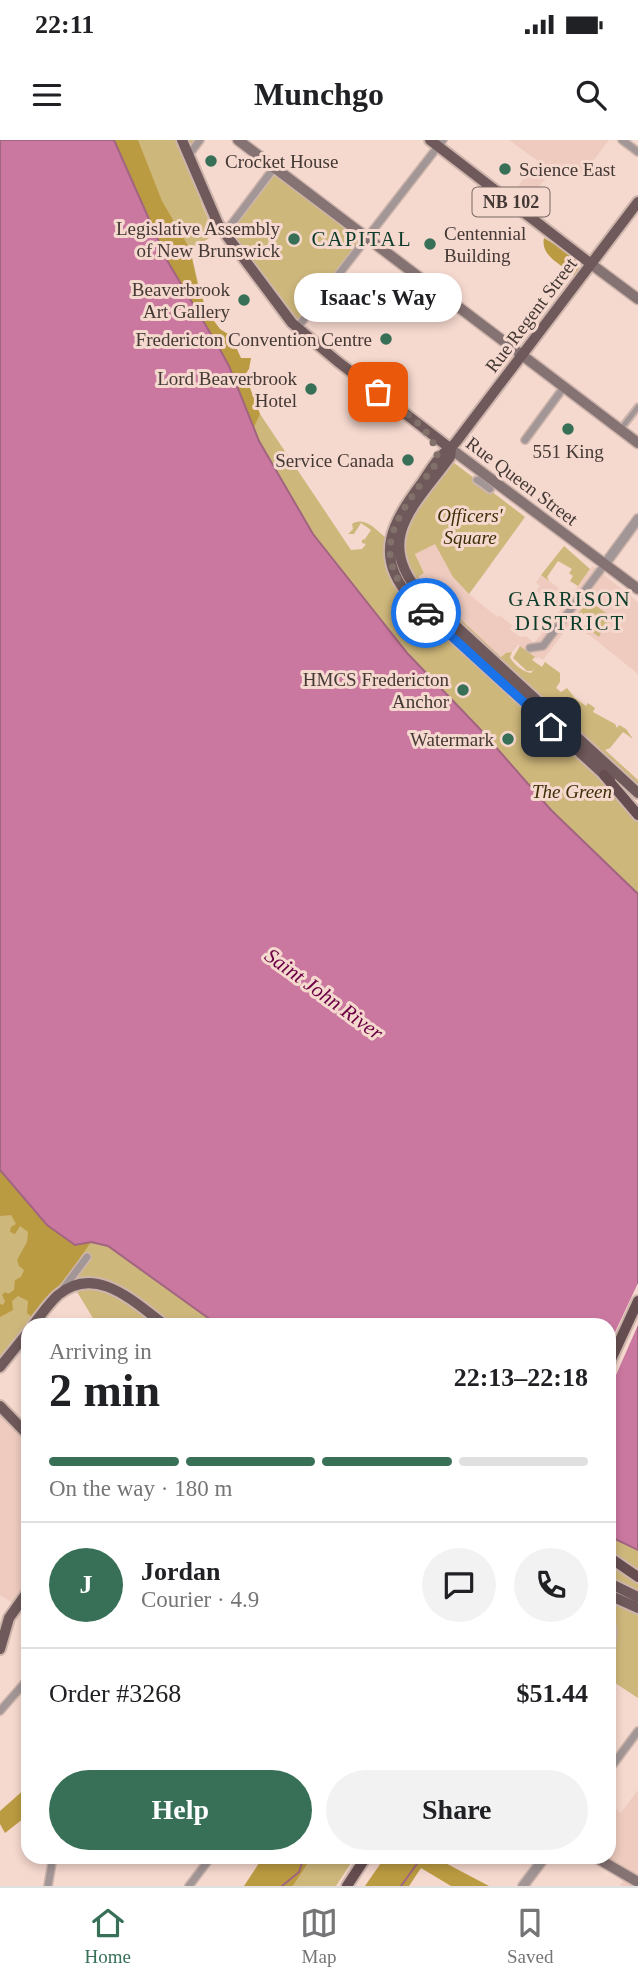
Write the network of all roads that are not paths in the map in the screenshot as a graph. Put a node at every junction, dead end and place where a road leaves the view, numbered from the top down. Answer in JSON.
{"nodes":[{"id":1,"x":183,"y":140,"type":"edge"},
{"id":2,"x":200,"y":140,"type":"edge"},
{"id":3,"x":238,"y":140,"type":"edge"},
{"id":4,"x":622,"y":140,"type":"edge"},
{"id":5,"x":437,"y":142,"type":"edge"},
{"id":6,"x":638,"y":152,"type":"edge"},
{"id":7,"x":188,"y":156,"type":"junction"},
{"id":8,"x":274,"y":168,"type":"junction"},
{"id":9,"x":638,"y":202,"type":"edge"},
{"id":10,"x":224,"y":234,"type":"junction"},
{"id":11,"x":368,"y":238,"type":"junction"},
{"id":12,"x":592,"y":264,"type":"junction"},
{"id":13,"x":638,"y":299,"type":"edge"},
{"id":14,"x":297,"y":328,"type":"junction"},
{"id":15,"x":522,"y":355,"type":"junction"},
{"id":16,"x":564,"y":387,"type":"junction"},
{"id":17,"x":638,"y":407,"type":"edge"},
{"id":18,"x":620,"y":430,"type":"junction"},
{"id":19,"x":429,"y":432,"type":"junction"},
{"id":20,"x":525,"y":440,"type":"dead end"},
{"id":21,"x":638,"y":443,"type":"edge"},
{"id":22,"x":451,"y":449,"type":"junction"},
{"id":23,"x":438,"y":461,"type":"junction"},
{"id":24,"x":638,"y":519,"type":"edge"},
{"id":25,"x":605,"y":564,"type":"junction"},
{"id":26,"x":638,"y":589,"type":"edge"},
{"id":27,"x":530,"y":648,"type":"dead end"},
{"id":28,"x":604,"y":775,"type":"junction"},
{"id":29,"x":638,"y":793,"type":"edge"},
{"id":30,"x":638,"y":806,"type":"edge"},
{"id":31,"x":638,"y":815,"type":"edge"},
{"id":32,"x":87,"y":1256,"type":"dead end"},
{"id":33,"x":61,"y":1293,"type":"junction"},
{"id":34,"x":638,"y":1301,"type":"edge"},
{"id":35,"x":39,"y":1318,"type":"edge"},
{"id":36,"x":155,"y":1318,"type":"edge"},
{"id":37,"x":21,"y":1341,"type":"edge"},
{"id":38,"x":616,"y":1349,"type":"edge"},
{"id":39,"x":13,"y":1351,"type":"junction"},
{"id":40,"x":0,"y":1361,"type":"edge"},
{"id":41,"x":0,"y":1367,"type":"edge"},
{"id":42,"x":1,"y":1408,"type":"edge"},
{"id":43,"x":21,"y":1427,"type":"edge"},
{"id":44,"x":616,"y":1563,"type":"edge"},
{"id":45,"x":638,"y":1577,"type":"edge"},
{"id":46,"x":616,"y":1586,"type":"edge"},
{"id":47,"x":638,"y":1597,"type":"edge"},
{"id":48,"x":616,"y":1598,"type":"edge"},
{"id":49,"x":21,"y":1601,"type":"edge"},
{"id":50,"x":638,"y":1608,"type":"edge"},
{"id":51,"x":0,"y":1649,"type":"edge"},
{"id":52,"x":21,"y":1687,"type":"edge"},
{"id":53,"x":0,"y":1711,"type":"edge"},
{"id":54,"x":638,"y":1731,"type":"edge"},
{"id":55,"x":616,"y":1761,"type":"edge"},
{"id":56,"x":52,"y":1864,"type":"edge"},
{"id":57,"x":206,"y":1864,"type":"edge"},
{"id":58,"x":361,"y":1864,"type":"edge"},
{"id":59,"x":540,"y":1864,"type":"edge"},
{"id":60,"x":607,"y":1864,"type":"edge"},
{"id":61,"x":638,"y":1882,"type":"edge"},
{"id":62,"x":48,"y":1886,"type":"edge"},
{"id":63,"x":189,"y":1886,"type":"edge"},
{"id":64,"x":347,"y":1886,"type":"edge"},
{"id":65,"x":523,"y":1886,"type":"edge"}],
"edges":[{"from":1,"to":7,"type":"main road","name":"Rue Queen Street"},
{"from":2,"to":7,"type":"street"},
{"from":3,"to":8,"type":"main road"},
{"from":4,"to":6,"type":"street"},
{"from":5,"to":11,"type":"street"},
{"from":5,"to":12,"type":"main road","number":"NB 102"},
{"from":7,"to":10,"type":"main road","name":"Rue Queen Street"},
{"from":8,"to":10,"type":"street"},
{"from":8,"to":11,"type":"main road"},
{"from":9,"to":12,"type":"main road","name":"Rue Regent Street"},
{"from":10,"to":14,"type":"main road","name":"Rue Queen Street"},
{"from":11,"to":14,"type":"street"},
{"from":11,"to":15,"type":"main road"},
{"from":12,"to":13,"type":"main road"},
{"from":12,"to":15,"type":"main road","name":"Rue Regent Street"},
{"from":14,"to":19,"type":"main road","name":"Rue Queen Street"},
{"from":15,"to":16,"type":"main road"},
{"from":15,"to":22,"type":"main road","name":"Rue Regent Street"},
{"from":16,"to":18,"type":"main road"},
{"from":16,"to":20,"type":"street"},
{"from":17,"to":18,"type":"street"},
{"from":18,"to":21,"type":"main road"},
{"from":19,"to":22,"type":"main road","name":"Rue Queen Street"},
{"from":19,"to":23,"type":"main road"},
{"from":22,"to":23,"type":"main road"},
{"from":22,"to":25,"type":"main road","name":"Rue Queen Street"},
{"from":22,"to":29,"type":"main road"},
{"from":23,"to":28,"type":"main road"},
{"from":24,"to":25,"type":"street"},
{"from":25,"to":26,"type":"main road","name":"Rue Queen Street"},
{"from":25,"to":27,"type":"street"},
{"from":28,"to":30,"type":"main road"},
{"from":28,"to":31,"type":"highway"},
{"from":32,"to":33,"type":"street"},
{"from":33,"to":35,"type":"main road"},
{"from":33,"to":36,"type":"main road"},
{"from":34,"to":38,"type":"highway"},
{"from":37,"to":39,"type":"main road"},
{"from":39,"to":40,"type":"main road"},
{"from":39,"to":41,"type":"main road"},
{"from":42,"to":43,"type":"main road"},
{"from":44,"to":45,"type":"highway"},
{"from":46,"to":47,"type":"main road"},
{"from":48,"to":50,"type":"main road"},
{"from":49,"to":51,"type":"main road"},
{"from":52,"to":53,"type":"street"},
{"from":54,"to":55,"type":"street"},
{"from":56,"to":62,"type":"street"},
{"from":57,"to":63,"type":"street"},
{"from":58,"to":64,"type":"highway"},
{"from":59,"to":65,"type":"street"},
{"from":60,"to":61,"type":"main road"}]}
